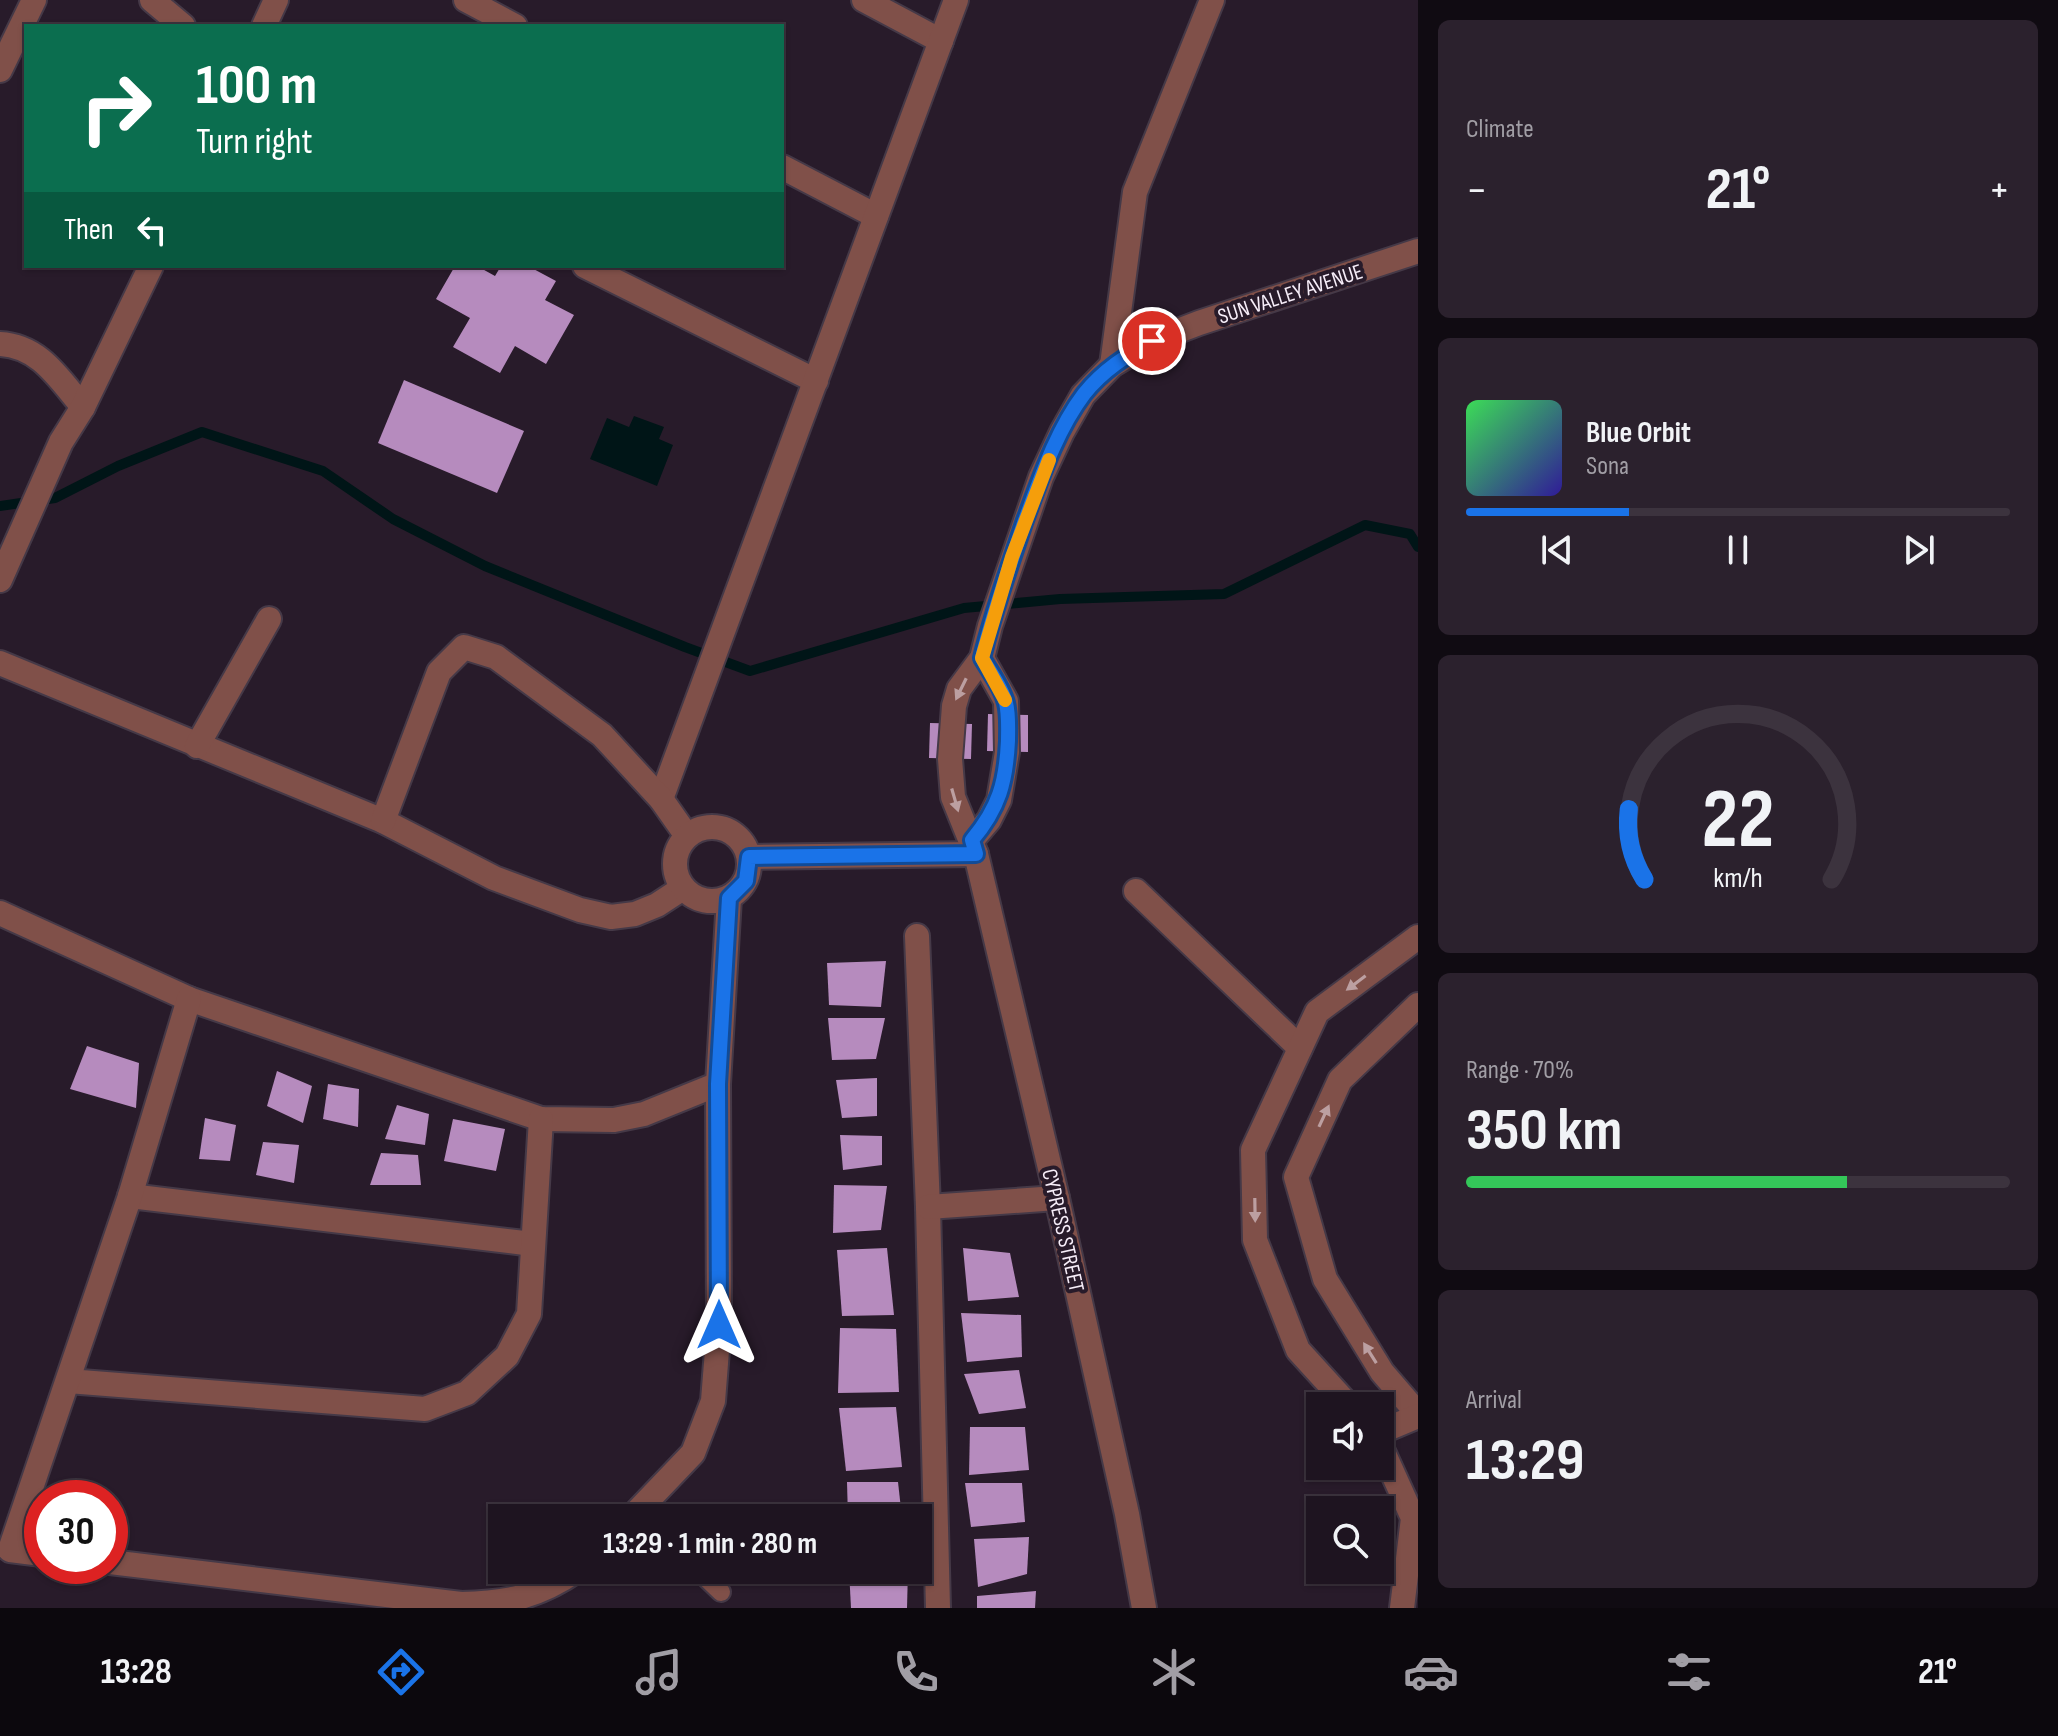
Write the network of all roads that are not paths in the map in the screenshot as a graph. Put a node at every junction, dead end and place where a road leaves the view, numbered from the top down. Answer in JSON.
{"nodes":[{"id":1,"x":34,"y":0,"type":"edge"},
{"id":2,"x":152,"y":0,"type":"edge"},
{"id":3,"x":276,"y":0,"type":"edge"},
{"id":4,"x":466,"y":0,"type":"edge"},
{"id":5,"x":864,"y":0,"type":"edge"},
{"id":6,"x":956,"y":0,"type":"edge"},
{"id":7,"x":1212,"y":0,"type":"edge"},
{"id":8,"x":181,"y":24,"type":"edge"},
{"id":9,"x":265,"y":24,"type":"edge"},
{"id":10,"x":511,"y":24,"type":"edge"},
{"id":11,"x":941,"y":41,"type":"junction"},
{"id":12,"x":0,"y":70,"type":"edge"},
{"id":13,"x":784,"y":168,"type":"edge"},
{"id":14,"x":876,"y":216,"type":"junction"},
{"id":15,"x":1418,"y":251,"type":"edge"},
{"id":16,"x":150,"y":268,"type":"edge"},
{"id":17,"x":589,"y":268,"type":"edge"},
{"id":18,"x":0,"y":344,"type":"edge"},
{"id":19,"x":1112,"y":365,"type":"junction"},
{"id":20,"x":816,"y":381,"type":"junction"},
{"id":21,"x":83,"y":407,"type":"junction"},
{"id":22,"x":0,"y":580,"type":"edge"},
{"id":23,"x":269,"y":619,"type":"dead end"},
{"id":24,"x":982,"y":658,"type":"junction"},
{"id":25,"x":0,"y":663,"type":"edge"},
{"id":26,"x":197,"y":746,"type":"junction"},
{"id":27,"x":661,"y":799,"type":"junction"},
{"id":28,"x":383,"y":821,"type":"junction"},
{"id":29,"x":687,"y":836,"type":"junction"},
{"id":30,"x":974,"y":847,"type":"junction"},
{"id":31,"x":749,"y":857,"type":"junction"},
{"id":32,"x":683,"y":888,"type":"junction"},
{"id":33,"x":1136,"y":891,"type":"dead end"},
{"id":34,"x":729,"y":898,"type":"junction"},
{"id":35,"x":0,"y":913,"type":"edge"},
{"id":36,"x":917,"y":936,"type":"dead end"},
{"id":37,"x":1418,"y":937,"type":"edge"},
{"id":38,"x":189,"y":999,"type":"junction"},
{"id":39,"x":1418,"y":1005,"type":"edge"},
{"id":40,"x":1300,"y":1048,"type":"junction"},
{"id":41,"x":718,"y":1084,"type":"junction"},
{"id":42,"x":541,"y":1119,"type":"junction"},
{"id":43,"x":130,"y":1196,"type":"junction"},
{"id":44,"x":1057,"y":1198,"type":"junction"},
{"id":45,"x":928,"y":1207,"type":"junction"},
{"id":46,"x":533,"y":1244,"type":"junction"},
{"id":47,"x":68,"y":1381,"type":"junction"},
{"id":48,"x":1336,"y":1392,"type":"edge"},
{"id":49,"x":1418,"y":1415,"type":"edge"},
{"id":50,"x":1394,"y":1426,"type":"edge"},
{"id":51,"x":1394,"y":1476,"type":"edge"},
{"id":52,"x":34,"y":1480,"type":"edge"},
{"id":53,"x":648,"y":1504,"type":"edge"},
{"id":54,"x":24,"y":1509,"type":"edge"},
{"id":55,"x":24,"y":1552,"type":"edge"},
{"id":56,"x":128,"y":1564,"type":"edge"},
{"id":57,"x":553,"y":1584,"type":"edge"},
{"id":58,"x":713,"y":1584,"type":"edge"},
{"id":59,"x":721,"y":1592,"type":"dead end"},
{"id":60,"x":938,"y":1608,"type":"edge"},
{"id":61,"x":1144,"y":1608,"type":"edge"},
{"id":62,"x":1402,"y":1608,"type":"edge"}],
"edges":[{"from":1,"to":12,"type":"street"},
{"from":2,"to":8,"type":"street"},
{"from":3,"to":9,"type":"street"},
{"from":4,"to":10,"type":"street"},
{"from":5,"to":11,"type":"street"},
{"from":6,"to":11,"type":"street"},
{"from":7,"to":19,"type":"street"},
{"from":11,"to":14,"type":"street"},
{"from":13,"to":14,"type":"street"},
{"from":14,"to":20,"type":"street"},
{"from":15,"to":19,"type":"street","name":"SUN VALLEY AVENUE"},
{"from":16,"to":21,"type":"street"},
{"from":17,"to":20,"type":"street"},
{"from":18,"to":21,"type":"street"},
{"from":19,"to":24,"type":"street","name":"SUN VALLEY AVENUE"},
{"from":20,"to":27,"type":"street"},
{"from":21,"to":22,"type":"street"},
{"from":23,"to":26,"type":"street"},
{"from":24,"to":30,"type":"street","name":"SUN VALLEY AVENUE","one_way":true},
{"from":24,"to":30,"type":"street"},
{"from":25,"to":26,"type":"street"},
{"from":26,"to":28,"type":"street"},
{"from":27,"to":28,"type":"street"},
{"from":27,"to":29,"type":"street"},
{"from":28,"to":32,"type":"street"},
{"from":29,"to":31,"type":"street"},
{"from":29,"to":32,"type":"street"},
{"from":30,"to":31,"type":"street"},
{"from":30,"to":44,"type":"street","name":"CYPRESS STREET"},
{"from":31,"to":34,"type":"street"},
{"from":32,"to":34,"type":"street"},
{"from":33,"to":40,"type":"street"},
{"from":34,"to":41,"type":"street"},
{"from":35,"to":38,"type":"street"},
{"from":36,"to":45,"type":"street"},
{"from":37,"to":40,"type":"street","one_way":true},
{"from":38,"to":42,"type":"street"},
{"from":38,"to":43,"type":"street"},
{"from":49,"to":39,"type":"street","one_way":true},
{"from":40,"to":48,"type":"street","one_way":true},
{"from":41,"to":42,"type":"street"},
{"from":41,"to":53,"type":"street"},
{"from":42,"to":46,"type":"street"},
{"from":43,"to":46,"type":"street"},
{"from":43,"to":47,"type":"street"},
{"from":44,"to":45,"type":"street"},
{"from":44,"to":61,"type":"street","name":"CYPRESS STREET"},
{"from":45,"to":60,"type":"street"},
{"from":46,"to":47,"type":"street"},
{"from":47,"to":52,"type":"street"},
{"from":49,"to":50,"type":"street"},
{"from":51,"to":62,"type":"street"},
{"from":54,"to":55,"type":"street"},
{"from":56,"to":57,"type":"street"},
{"from":58,"to":59,"type":"lane"}]}
